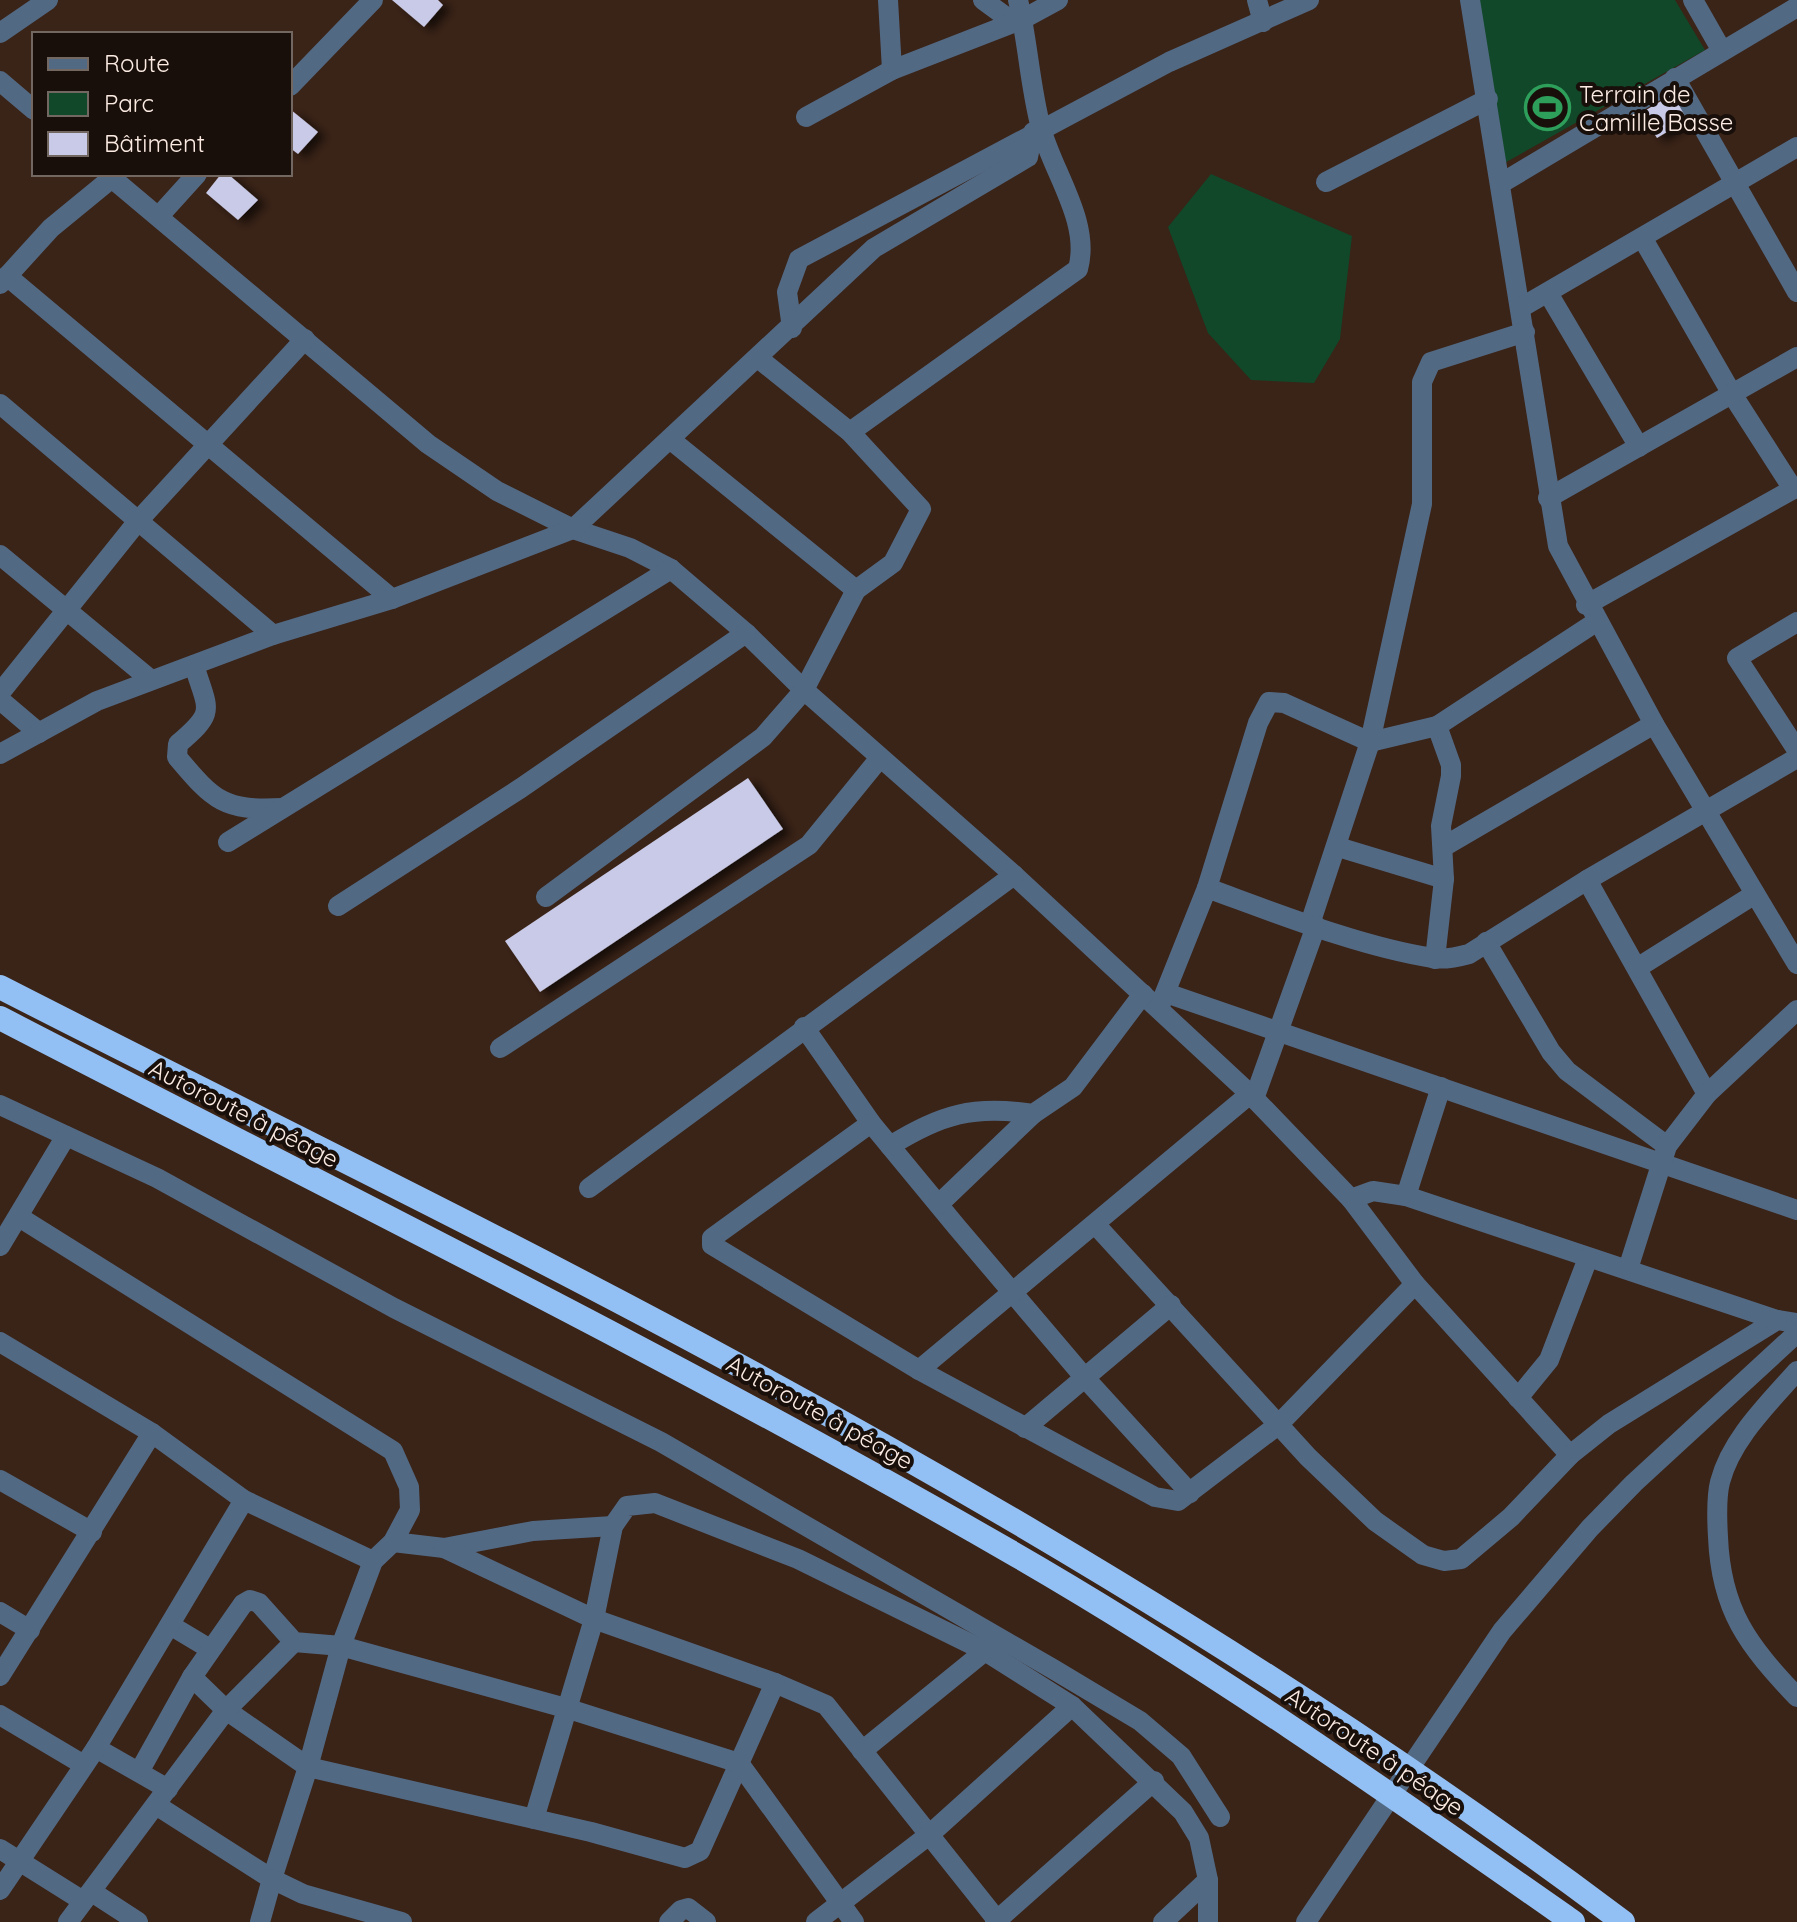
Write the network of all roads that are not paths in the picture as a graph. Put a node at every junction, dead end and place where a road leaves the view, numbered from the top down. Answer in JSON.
{"nodes":[{"id":1,"x":48,"y":0,"type":"edge"},
{"id":2,"x":373,"y":0,"type":"edge"},
{"id":3,"x":888,"y":0,"type":"edge"},
{"id":4,"x":983,"y":0,"type":"edge"},
{"id":5,"x":1058,"y":0,"type":"edge"},
{"id":6,"x":1257,"y":0,"type":"edge"},
{"id":7,"x":1309,"y":0,"type":"edge"},
{"id":8,"x":1470,"y":0,"type":"edge"},
{"id":9,"x":1693,"y":0,"type":"edge"},
{"id":10,"x":1797,"y":7,"type":"edge"},
{"id":11,"x":1018,"y":14,"type":"edge"},
{"id":12,"x":1263,"y":22,"type":"junction"},
{"id":13,"x":0,"y":33,"type":"edge"},
{"id":14,"x":1722,"y":51,"type":"junction"},
{"id":15,"x":892,"y":70,"type":"junction"},
{"id":16,"x":1675,"y":78,"type":"junction"},
{"id":17,"x":0,"y":81,"type":"edge"},
{"id":18,"x":292,"y":84,"type":"edge"},
{"id":19,"x":1488,"y":99,"type":"junction"},
{"id":20,"x":32,"y":108,"type":"edge"},
{"id":21,"x":806,"y":117,"type":"dead end"},
{"id":22,"x":1037,"y":130,"type":"junction"},
{"id":23,"x":1797,"y":147,"type":"edge"},
{"id":24,"x":110,"y":176,"type":"edge"},
{"id":25,"x":195,"y":176,"type":"edge"},
{"id":26,"x":1326,"y":182,"type":"dead end"},
{"id":27,"x":1735,"y":183,"type":"junction"},
{"id":28,"x":1500,"y":184,"type":"junction"},
{"id":29,"x":159,"y":216,"type":"junction"},
{"id":30,"x":1643,"y":239,"type":"junction"},
{"id":31,"x":4,"y":280,"type":"edge"},
{"id":32,"x":1797,"y":291,"type":"edge"},
{"id":33,"x":1548,"y":293,"type":"junction"},
{"id":34,"x":1522,"y":307,"type":"junction"},
{"id":35,"x":792,"y":328,"type":"junction"},
{"id":36,"x":1525,"y":332,"type":"junction"},
{"id":37,"x":305,"y":339,"type":"junction"},
{"id":38,"x":1797,"y":357,"type":"edge"},
{"id":39,"x":758,"y":358,"type":"junction"},
{"id":40,"x":1732,"y":394,"type":"junction"},
{"id":41,"x":0,"y":404,"type":"edge"},
{"id":42,"x":850,"y":432,"type":"junction"},
{"id":43,"x":671,"y":440,"type":"junction"},
{"id":44,"x":208,"y":441,"type":"junction"},
{"id":45,"x":1639,"y":447,"type":"junction"},
{"id":46,"x":1795,"y":488,"type":"edge"},
{"id":47,"x":1548,"y":498,"type":"junction"},
{"id":48,"x":138,"y":521,"type":"junction"},
{"id":49,"x":573,"y":529,"type":"junction"},
{"id":50,"x":0,"y":555,"type":"edge"},
{"id":51,"x":671,"y":569,"type":"junction"},
{"id":52,"x":856,"y":590,"type":"junction"},
{"id":53,"x":392,"y":599,"type":"junction"},
{"id":54,"x":67,"y":612,"type":"junction"},
{"id":55,"x":1591,"y":614,"type":"junction"},
{"id":56,"x":1797,"y":622,"type":"edge"},
{"id":57,"x":746,"y":633,"type":"junction"},
{"id":58,"x":273,"y":635,"type":"junction"},
{"id":59,"x":194,"y":665,"type":"junction"},
{"id":60,"x":151,"y":680,"type":"junction"},
{"id":61,"x":804,"y":690,"type":"junction"},
{"id":62,"x":0,"y":693,"type":"edge"},
{"id":63,"x":0,"y":700,"type":"edge"},
{"id":64,"x":1654,"y":724,"type":"junction"},
{"id":65,"x":1437,"y":726,"type":"junction"},
{"id":66,"x":39,"y":733,"type":"junction"},
{"id":67,"x":1370,"y":742,"type":"junction"},
{"id":68,"x":1797,"y":750,"type":"edge"},
{"id":69,"x":0,"y":754,"type":"edge"},
{"id":70,"x":1797,"y":758,"type":"edge"},
{"id":71,"x":879,"y":759,"type":"junction"},
{"id":72,"x":288,"y":808,"type":"junction"},
{"id":73,"x":1707,"y":813,"type":"junction"},
{"id":74,"x":228,"y":842,"type":"dead end"},
{"id":75,"x":1338,"y":847,"type":"junction"},
{"id":76,"x":1443,"y":847,"type":"junction"},
{"id":77,"x":1014,"y":875,"type":"junction"},
{"id":78,"x":1444,"y":879,"type":"junction"},
{"id":79,"x":1587,"y":880,"type":"junction"},
{"id":80,"x":1207,"y":888,"type":"junction"},
{"id":81,"x":1755,"y":894,"type":"junction"},
{"id":82,"x":546,"y":897,"type":"dead end"},
{"id":83,"x":338,"y":906,"type":"dead end"},
{"id":84,"x":1313,"y":925,"type":"junction"},
{"id":85,"x":1486,"y":942,"type":"junction"},
{"id":86,"x":1435,"y":959,"type":"junction"},
{"id":87,"x":1797,"y":964,"type":"edge"},
{"id":88,"x":1637,"y":968,"type":"junction"},
{"id":89,"x":0,"y":987,"type":"edge"},
{"id":90,"x":1143,"y":994,"type":"junction"},
{"id":91,"x":1163,"y":1000,"type":"junction"},
{"id":92,"x":1797,"y":1010,"type":"edge"},
{"id":93,"x":0,"y":1018,"type":"edge"},
{"id":94,"x":804,"y":1027,"type":"junction"},
{"id":95,"x":1279,"y":1031,"type":"junction"},
{"id":96,"x":500,"y":1048,"type":"dead end"},
{"id":97,"x":1441,"y":1087,"type":"junction"},
{"id":98,"x":1707,"y":1094,"type":"junction"},
{"id":99,"x":1252,"y":1097,"type":"junction"},
{"id":100,"x":0,"y":1105,"type":"edge"},
{"id":101,"x":1033,"y":1114,"type":"junction"},
{"id":102,"x":871,"y":1123,"type":"junction"},
{"id":103,"x":66,"y":1136,"type":"junction"},
{"id":104,"x":890,"y":1146,"type":"junction"},
{"id":105,"x":1665,"y":1155,"type":"junction"},
{"id":106,"x":589,"y":1188,"type":"dead end"},
{"id":107,"x":1406,"y":1196,"type":"junction"},
{"id":108,"x":1351,"y":1199,"type":"junction"},
{"id":109,"x":939,"y":1204,"type":"junction"},
{"id":110,"x":1797,"y":1210,"type":"edge"},
{"id":111,"x":19,"y":1217,"type":"junction"},
{"id":112,"x":1095,"y":1224,"type":"junction"},
{"id":113,"x":0,"y":1246,"type":"edge"},
{"id":114,"x":1588,"y":1258,"type":"junction"},
{"id":115,"x":1628,"y":1269,"type":"junction"},
{"id":116,"x":1415,"y":1284,"type":"junction"},
{"id":117,"x":1014,"y":1290,"type":"junction"},
{"id":118,"x":1171,"y":1305,"type":"junction"},
{"id":119,"x":1787,"y":1322,"type":"edge"},
{"id":120,"x":1797,"y":1333,"type":"edge"},
{"id":121,"x":0,"y":1342,"type":"edge"},
{"id":122,"x":919,"y":1370,"type":"junction"},
{"id":123,"x":1797,"y":1371,"type":"edge"},
{"id":124,"x":1085,"y":1378,"type":"junction"},
{"id":125,"x":1518,"y":1398,"type":"junction"},
{"id":126,"x":1278,"y":1425,"type":"junction"},
{"id":127,"x":1025,"y":1428,"type":"junction"},
{"id":128,"x":152,"y":1433,"type":"junction"},
{"id":129,"x":1570,"y":1455,"type":"junction"},
{"id":130,"x":0,"y":1480,"type":"edge"},
{"id":131,"x":1190,"y":1493,"type":"junction"},
{"id":132,"x":244,"y":1500,"type":"junction"},
{"id":133,"x":613,"y":1526,"type":"junction"},
{"id":134,"x":92,"y":1532,"type":"junction"},
{"id":135,"x":393,"y":1542,"type":"junction"},
{"id":136,"x":444,"y":1548,"type":"junction"},
{"id":137,"x":373,"y":1561,"type":"junction"},
{"id":138,"x":0,"y":1612,"type":"edge"},
{"id":139,"x":594,"y":1619,"type":"junction"},
{"id":140,"x":170,"y":1625,"type":"junction"},
{"id":141,"x":30,"y":1630,"type":"junction"},
{"id":142,"x":294,"y":1642,"type":"junction"},
{"id":143,"x":341,"y":1646,"type":"junction"},
{"id":144,"x":210,"y":1649,"type":"junction"},
{"id":145,"x":985,"y":1651,"type":"junction"},
{"id":146,"x":0,"y":1676,"type":"edge"},
{"id":147,"x":192,"y":1677,"type":"junction"},
{"id":148,"x":775,"y":1683,"type":"junction"},
{"id":149,"x":1795,"y":1688,"type":"edge"},
{"id":150,"x":1072,"y":1706,"type":"junction"},
{"id":151,"x":569,"y":1709,"type":"junction"},
{"id":152,"x":226,"y":1710,"type":"junction"},
{"id":153,"x":0,"y":1715,"type":"edge"},
{"id":154,"x":862,"y":1751,"type":"junction"},
{"id":155,"x":90,"y":1757,"type":"junction"},
{"id":156,"x":739,"y":1763,"type":"junction"},
{"id":157,"x":308,"y":1767,"type":"junction"},
{"id":158,"x":139,"y":1772,"type":"junction"},
{"id":159,"x":1154,"y":1781,"type":"junction"},
{"id":160,"x":162,"y":1797,"type":"junction"},
{"id":161,"x":1220,"y":1817,"type":"dead end"},
{"id":162,"x":534,"y":1819,"type":"junction"},
{"id":163,"x":929,"y":1835,"type":"junction"},
{"id":164,"x":0,"y":1849,"type":"edge"},
{"id":165,"x":22,"y":1862,"type":"junction"},
{"id":166,"x":272,"y":1879,"type":"junction"},
{"id":167,"x":1208,"y":1880,"type":"junction"},
{"id":168,"x":0,"y":1890,"type":"edge"},
{"id":169,"x":88,"y":1896,"type":"junction"},
{"id":170,"x":840,"y":1904,"type":"junction"},
{"id":171,"x":996,"y":1921,"type":"edge"},
{"id":172,"x":68,"y":1922,"type":"edge"},
{"id":173,"x":138,"y":1922,"type":"edge"},
{"id":174,"x":260,"y":1922,"type":"edge"},
{"id":175,"x":402,"y":1922,"type":"edge"},
{"id":176,"x":669,"y":1922,"type":"edge"},
{"id":177,"x":706,"y":1922,"type":"edge"},
{"id":178,"x":816,"y":1922,"type":"edge"},
{"id":179,"x":854,"y":1922,"type":"edge"},
{"id":180,"x":1163,"y":1922,"type":"edge"},
{"id":181,"x":1208,"y":1922,"type":"edge"},
{"id":182,"x":1306,"y":1922,"type":"edge"},
{"id":183,"x":1573,"y":1922,"type":"edge"},
{"id":184,"x":1623,"y":1922,"type":"edge"}],
"edges":[{"from":1,"to":13,"type":"street"},
{"from":2,"to":18,"type":"street"},
{"from":3,"to":15,"type":"street"},
{"from":4,"to":11,"type":"street"},
{"from":5,"to":11,"type":"street"},
{"from":6,"to":12,"type":"street"},
{"from":7,"to":12,"type":"street"},
{"from":8,"to":19,"type":"street"},
{"from":9,"to":14,"type":"street"},
{"from":10,"to":14,"type":"street"},
{"from":11,"to":15,"type":"street"},
{"from":11,"to":22,"type":"street"},
{"from":12,"to":22,"type":"street"},
{"from":14,"to":16,"type":"street"},
{"from":15,"to":21,"type":"street"},
{"from":16,"to":27,"type":"street"},
{"from":16,"to":28,"type":"street"},
{"from":17,"to":20,"type":"street"},
{"from":19,"to":26,"type":"street"},
{"from":19,"to":28,"type":"street"},
{"from":22,"to":35,"type":"street"},
{"from":22,"to":35,"type":"street"},
{"from":22,"to":42,"type":"street"},
{"from":23,"to":27,"type":"street"},
{"from":24,"to":29,"type":"street"},
{"from":24,"to":31,"type":"street"},
{"from":25,"to":29,"type":"street"},
{"from":27,"to":30,"type":"street"},
{"from":27,"to":32,"type":"street"},
{"from":28,"to":34,"type":"street"},
{"from":29,"to":37,"type":"street"},
{"from":30,"to":33,"type":"street"},
{"from":30,"to":40,"type":"street"},
{"from":31,"to":44,"type":"street"},
{"from":33,"to":34,"type":"street"},
{"from":33,"to":45,"type":"street"},
{"from":34,"to":36,"type":"street"},
{"from":35,"to":39,"type":"street"},
{"from":36,"to":47,"type":"street"},
{"from":36,"to":67,"type":"street"},
{"from":37,"to":44,"type":"street"},
{"from":37,"to":49,"type":"street"},
{"from":38,"to":40,"type":"street"},
{"from":39,"to":42,"type":"street"},
{"from":39,"to":43,"type":"street"},
{"from":40,"to":45,"type":"street"},
{"from":40,"to":46,"type":"street"},
{"from":41,"to":48,"type":"street"},
{"from":42,"to":52,"type":"street"},
{"from":43,"to":49,"type":"street"},
{"from":43,"to":52,"type":"street"},
{"from":44,"to":48,"type":"street"},
{"from":44,"to":53,"type":"street"},
{"from":45,"to":47,"type":"street"},
{"from":46,"to":55,"type":"street"},
{"from":47,"to":55,"type":"street"},
{"from":48,"to":54,"type":"street"},
{"from":48,"to":58,"type":"street"},
{"from":49,"to":51,"type":"street"},
{"from":49,"to":53,"type":"street"},
{"from":50,"to":54,"type":"street"},
{"from":51,"to":57,"type":"street"},
{"from":51,"to":72,"type":"street"},
{"from":52,"to":61,"type":"street"},
{"from":53,"to":58,"type":"street"},
{"from":54,"to":60,"type":"street"},
{"from":54,"to":62,"type":"street"},
{"from":55,"to":64,"type":"street"},
{"from":55,"to":65,"type":"street"},
{"from":56,"to":68,"type":"street"},
{"from":57,"to":61,"type":"street"},
{"from":57,"to":83,"type":"street"},
{"from":58,"to":59,"type":"street"},
{"from":59,"to":60,"type":"street"},
{"from":59,"to":72,"type":"street"},
{"from":60,"to":66,"type":"street"},
{"from":61,"to":71,"type":"street"},
{"from":61,"to":82,"type":"street"},
{"from":63,"to":66,"type":"street"},
{"from":64,"to":73,"type":"street"},
{"from":64,"to":76,"type":"street"},
{"from":65,"to":67,"type":"street"},
{"from":65,"to":76,"type":"street"},
{"from":66,"to":69,"type":"street"},
{"from":67,"to":75,"type":"street"},
{"from":67,"to":80,"type":"street"},
{"from":70,"to":73,"type":"street"},
{"from":71,"to":77,"type":"street"},
{"from":71,"to":96,"type":"street"},
{"from":72,"to":74,"type":"street"},
{"from":73,"to":79,"type":"street"},
{"from":73,"to":81,"type":"street"},
{"from":75,"to":78,"type":"street"},
{"from":75,"to":84,"type":"street"},
{"from":76,"to":78,"type":"street"},
{"from":77,"to":90,"type":"street"},
{"from":77,"to":94,"type":"street"},
{"from":78,"to":86,"type":"street"},
{"from":79,"to":85,"type":"street"},
{"from":79,"to":88,"type":"street"},
{"from":80,"to":84,"type":"street"},
{"from":80,"to":91,"type":"street"},
{"from":81,"to":87,"type":"street"},
{"from":81,"to":88,"type":"street"},
{"from":84,"to":86,"type":"street"},
{"from":84,"to":95,"type":"street"},
{"from":85,"to":86,"type":"street"},
{"from":85,"to":105,"type":"street"},
{"from":88,"to":98,"type":"street"},
{"from":89,"to":184,"type":"highway"},
{"from":90,"to":91,"type":"street"},
{"from":90,"to":101,"type":"street"},
{"from":91,"to":95,"type":"street"},
{"from":91,"to":99,"type":"street"},
{"from":92,"to":98,"type":"street"},
{"from":93,"to":183,"type":"highway","name":"Autoroute à péage"},
{"from":94,"to":102,"type":"street"},
{"from":94,"to":106,"type":"street"},
{"from":95,"to":97,"type":"street"},
{"from":95,"to":99,"type":"street"},
{"from":97,"to":105,"type":"street"},
{"from":97,"to":107,"type":"street"},
{"from":98,"to":105,"type":"street"},
{"from":99,"to":108,"type":"street"},
{"from":99,"to":112,"type":"street"},
{"from":100,"to":103,"type":"street"},
{"from":101,"to":104,"type":"street"},
{"from":101,"to":109,"type":"street"},
{"from":102,"to":104,"type":"street"},
{"from":102,"to":122,"type":"street"},
{"from":103,"to":111,"type":"street"},
{"from":103,"to":161,"type":"street"},
{"from":104,"to":109,"type":"street"},
{"from":105,"to":110,"type":"street"},
{"from":105,"to":115,"type":"street"},
{"from":107,"to":108,"type":"street"},
{"from":107,"to":114,"type":"street"},
{"from":108,"to":116,"type":"street"},
{"from":109,"to":117,"type":"street"},
{"from":111,"to":113,"type":"street"},
{"from":111,"to":135,"type":"street"},
{"from":112,"to":117,"type":"street"},
{"from":112,"to":118,"type":"street"},
{"from":114,"to":115,"type":"street"},
{"from":114,"to":125,"type":"street"},
{"from":115,"to":119,"type":"street"},
{"from":116,"to":125,"type":"street"},
{"from":116,"to":126,"type":"street"},
{"from":117,"to":122,"type":"street"},
{"from":117,"to":124,"type":"street"},
{"from":118,"to":124,"type":"street"},
{"from":118,"to":126,"type":"street"},
{"from":119,"to":129,"type":"street"},
{"from":120,"to":182,"type":"street"},
{"from":121,"to":128,"type":"street"},
{"from":122,"to":127,"type":"street"},
{"from":123,"to":149,"type":"street"},
{"from":124,"to":127,"type":"street"},
{"from":124,"to":131,"type":"street"},
{"from":125,"to":129,"type":"street"},
{"from":126,"to":129,"type":"street"},
{"from":126,"to":131,"type":"street"},
{"from":127,"to":131,"type":"street"},
{"from":128,"to":132,"type":"street"},
{"from":128,"to":134,"type":"street"},
{"from":130,"to":134,"type":"street"},
{"from":132,"to":137,"type":"street"},
{"from":132,"to":140,"type":"street"},
{"from":133,"to":136,"type":"street"},
{"from":133,"to":139,"type":"street"},
{"from":133,"to":145,"type":"street"},
{"from":134,"to":141,"type":"street"},
{"from":135,"to":136,"type":"street"},
{"from":135,"to":137,"type":"street"},
{"from":136,"to":139,"type":"street"},
{"from":137,"to":143,"type":"street"},
{"from":138,"to":141,"type":"street"},
{"from":139,"to":148,"type":"street"},
{"from":139,"to":151,"type":"street"},
{"from":140,"to":144,"type":"street"},
{"from":140,"to":155,"type":"street"},
{"from":141,"to":146,"type":"street"},
{"from":142,"to":143,"type":"street"},
{"from":142,"to":144,"type":"street"},
{"from":142,"to":152,"type":"street"},
{"from":143,"to":151,"type":"street"},
{"from":143,"to":157,"type":"street"},
{"from":144,"to":147,"type":"street"},
{"from":145,"to":150,"type":"street"},
{"from":145,"to":154,"type":"street"},
{"from":147,"to":152,"type":"street"},
{"from":147,"to":158,"type":"street"},
{"from":148,"to":154,"type":"street"},
{"from":148,"to":156,"type":"street"},
{"from":150,"to":159,"type":"street"},
{"from":150,"to":163,"type":"street"},
{"from":151,"to":156,"type":"street"},
{"from":151,"to":162,"type":"street"},
{"from":152,"to":157,"type":"street"},
{"from":152,"to":160,"type":"street"},
{"from":153,"to":155,"type":"street"},
{"from":154,"to":163,"type":"street"},
{"from":155,"to":158,"type":"street"},
{"from":155,"to":165,"type":"street"},
{"from":156,"to":162,"type":"street"},
{"from":156,"to":170,"type":"street"},
{"from":157,"to":162,"type":"street"},
{"from":157,"to":166,"type":"street"},
{"from":158,"to":160,"type":"street"},
{"from":159,"to":167,"type":"street"},
{"from":159,"to":171,"type":"street"},
{"from":160,"to":166,"type":"street"},
{"from":160,"to":169,"type":"street"},
{"from":163,"to":170,"type":"street"},
{"from":163,"to":171,"type":"street"},
{"from":164,"to":165,"type":"street"},
{"from":165,"to":168,"type":"street"},
{"from":165,"to":169,"type":"street"},
{"from":166,"to":174,"type":"street"},
{"from":166,"to":175,"type":"street"},
{"from":167,"to":180,"type":"street"},
{"from":167,"to":181,"type":"street"},
{"from":169,"to":172,"type":"street"},
{"from":169,"to":173,"type":"street"},
{"from":170,"to":178,"type":"street"},
{"from":170,"to":179,"type":"street"},
{"from":176,"to":177,"type":"street"}]}
